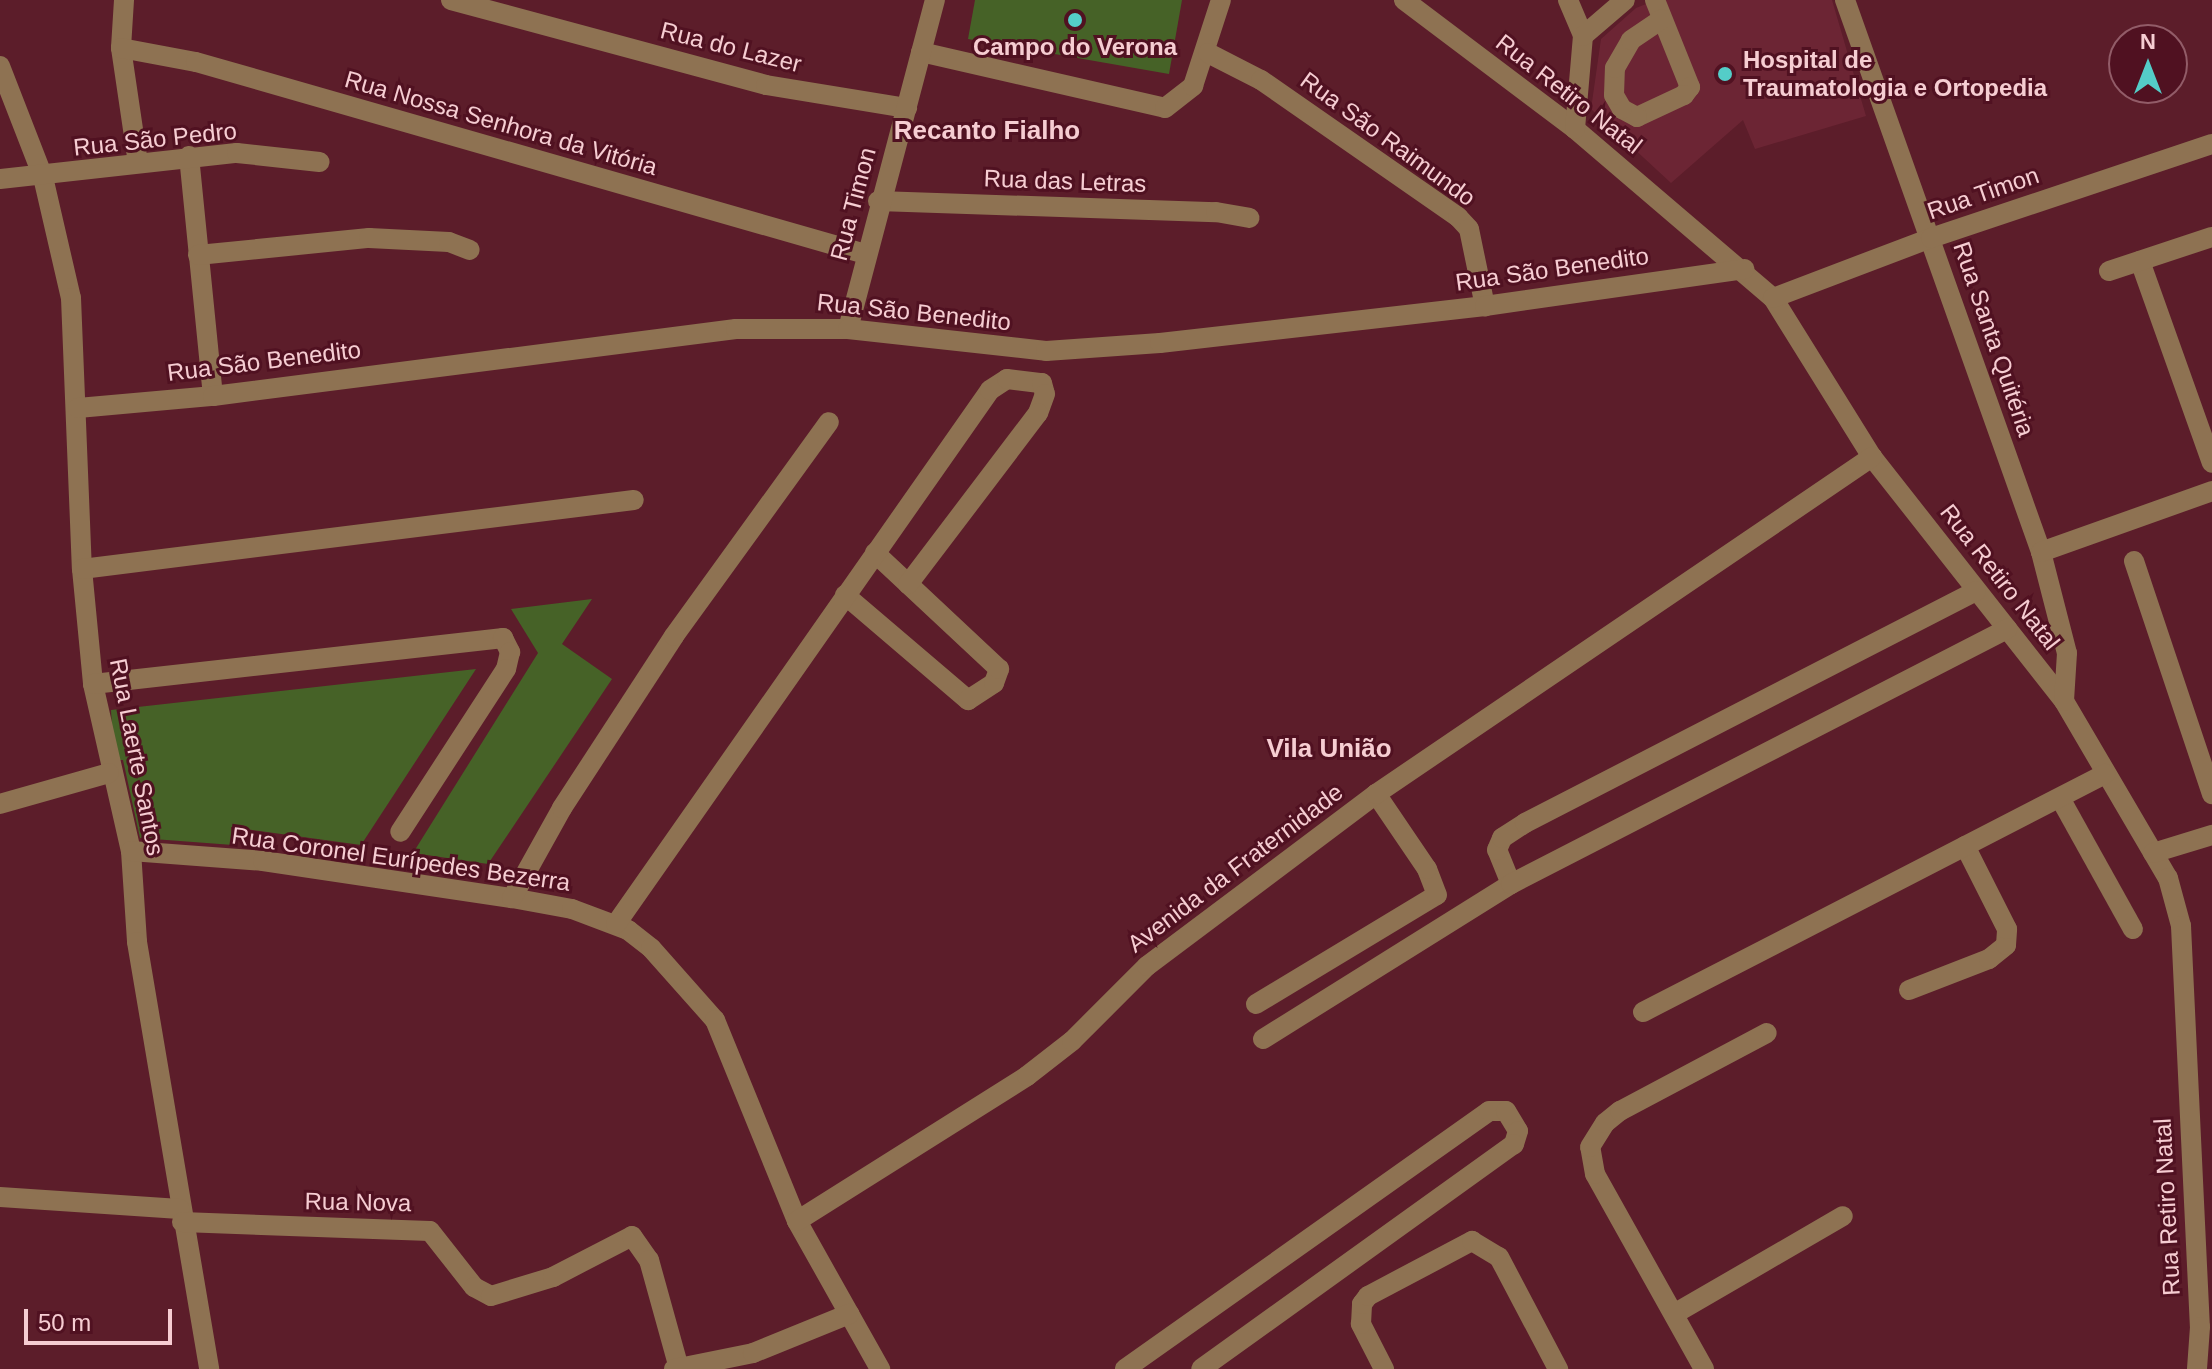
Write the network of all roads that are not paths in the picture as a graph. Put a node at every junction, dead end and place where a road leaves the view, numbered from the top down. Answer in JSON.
{"nodes":[{"id":1,"x":124,"y":0,"type":"edge"},
{"id":2,"x":451,"y":0,"type":"edge"},
{"id":3,"x":935,"y":0,"type":"edge"},
{"id":4,"x":1221,"y":0,"type":"edge"},
{"id":5,"x":1404,"y":0,"type":"edge"},
{"id":6,"x":1568,"y":0,"type":"edge"},
{"id":7,"x":1625,"y":0,"type":"edge"},
{"id":8,"x":1845,"y":0,"type":"edge"},
{"id":9,"x":1658,"y":10,"type":"edge"},
{"id":10,"x":1583,"y":36,"type":"junction"},
{"id":11,"x":121,"y":48,"type":"junction"},
{"id":12,"x":921,"y":52,"type":"junction"},
{"id":13,"x":1208,"y":53,"type":"junction"},
{"id":14,"x":0,"y":66,"type":"edge"},
{"id":15,"x":907,"y":108,"type":"junction"},
{"id":16,"x":1575,"y":129,"type":"junction"},
{"id":17,"x":2212,"y":144,"type":"edge"},
{"id":18,"x":189,"y":156,"type":"junction"},
{"id":19,"x":320,"y":162,"type":"dead end"},
{"id":20,"x":138,"y":163,"type":"junction"},
{"id":21,"x":43,"y":177,"type":"junction"},
{"id":22,"x":0,"y":179,"type":"edge"},
{"id":23,"x":878,"y":201,"type":"junction"},
{"id":24,"x":1249,"y":218,"type":"dead end"},
{"id":25,"x":2212,"y":237,"type":"edge"},
{"id":26,"x":1931,"y":238,"type":"junction"},
{"id":27,"x":470,"y":250,"type":"dead end"},
{"id":28,"x":865,"y":254,"type":"junction"},
{"id":29,"x":198,"y":255,"type":"junction"},
{"id":30,"x":2140,"y":261,"type":"junction"},
{"id":31,"x":1744,"y":269,"type":"junction"},
{"id":32,"x":2109,"y":271,"type":"dead end"},
{"id":33,"x":1773,"y":298,"type":"junction"},
{"id":34,"x":1485,"y":306,"type":"junction"},
{"id":35,"x":848,"y":329,"type":"junction"},
{"id":36,"x":213,"y":396,"type":"junction"},
{"id":37,"x":78,"y":408,"type":"junction"},
{"id":38,"x":829,"y":422,"type":"dead end"},
{"id":39,"x":1872,"y":457,"type":"junction"},
{"id":40,"x":2212,"y":463,"type":"edge"},
{"id":41,"x":2212,"y":491,"type":"edge"},
{"id":42,"x":634,"y":500,"type":"dead end"},
{"id":43,"x":2041,"y":552,"type":"junction"},
{"id":44,"x":875,"y":553,"type":"junction"},
{"id":45,"x":2134,"y":561,"type":"dead end"},
{"id":46,"x":82,"y":569,"type":"junction"},
{"id":47,"x":908,"y":584,"type":"junction"},
{"id":48,"x":1976,"y":591,"type":"junction"},
{"id":49,"x":845,"y":595,"type":"junction"},
{"id":50,"x":2007,"y":629,"type":"junction"},
{"id":51,"x":93,"y":684,"type":"junction"},
{"id":52,"x":2064,"y":701,"type":"junction"},
{"id":53,"x":109,"y":773,"type":"junction"},
{"id":54,"x":2105,"y":774,"type":"junction"},
{"id":55,"x":1376,"y":794,"type":"junction"},
{"id":56,"x":2212,"y":794,"type":"edge"},
{"id":57,"x":2060,"y":798,"type":"junction"},
{"id":58,"x":0,"y":804,"type":"edge"},
{"id":59,"x":400,"y":832,"type":"dead end"},
{"id":60,"x":2212,"y":835,"type":"edge"},
{"id":61,"x":1965,"y":846,"type":"junction"},
{"id":62,"x":131,"y":851,"type":"junction"},
{"id":63,"x":2153,"y":853,"type":"junction"},
{"id":64,"x":1511,"y":884,"type":"junction"},
{"id":65,"x":512,"y":898,"type":"junction"},
{"id":66,"x":616,"y":924,"type":"junction"},
{"id":67,"x":2133,"y":929,"type":"dead end"},
{"id":68,"x":1909,"y":990,"type":"dead end"},
{"id":69,"x":1256,"y":1004,"type":"dead end"},
{"id":70,"x":1643,"y":1012,"type":"dead end"},
{"id":71,"x":1767,"y":1033,"type":"dead end"},
{"id":72,"x":1263,"y":1039,"type":"dead end"},
{"id":73,"x":0,"y":1197,"type":"edge"},
{"id":74,"x":181,"y":1216,"type":"junction"},
{"id":75,"x":1843,"y":1216,"type":"dead end"},
{"id":76,"x":797,"y":1221,"type":"junction"},
{"id":77,"x":849,"y":1314,"type":"junction"},
{"id":78,"x":1674,"y":1314,"type":"junction"},
{"id":79,"x":676,"y":1368,"type":"edge"},
{"id":80,"x":209,"y":1369,"type":"edge"},
{"id":81,"x":880,"y":1369,"type":"edge"},
{"id":82,"x":1125,"y":1369,"type":"edge"},
{"id":83,"x":1201,"y":1369,"type":"edge"},
{"id":84,"x":1384,"y":1369,"type":"edge"},
{"id":85,"x":1558,"y":1369,"type":"edge"},
{"id":86,"x":1704,"y":1369,"type":"edge"},
{"id":87,"x":2197,"y":1369,"type":"edge"}],
"edges":[{"from":1,"to":11,"type":"street"},
{"from":2,"to":15,"type":"street","name":"Rua do Lazer"},
{"from":3,"to":12,"type":"street","name":"Rua Timon"},
{"from":4,"to":13,"type":"street"},
{"from":5,"to":16,"type":"street","name":"Rua Retiro Natal"},
{"from":6,"to":10,"type":"street"},
{"from":7,"to":10,"type":"street"},
{"from":8,"to":26,"type":"street","name":"Rua Santa Quitéria"},
{"from":9,"to":9,"type":"street"},
{"from":10,"to":16,"type":"street"},
{"from":11,"to":20,"type":"street"},
{"from":11,"to":28,"type":"street","name":"Rua Nossa Senhora da Vitória"},
{"from":12,"to":13,"type":"street"},
{"from":12,"to":15,"type":"street","name":"Rua Timon"},
{"from":13,"to":34,"type":"street","name":"Rua São Raimundo"},
{"from":14,"to":21,"type":"street","name":"Rua Laerte Santos"},
{"from":15,"to":23,"type":"street","name":"Rua Timon"},
{"from":16,"to":31,"type":"street","name":"Rua Retiro Natal"},
{"from":17,"to":26,"type":"street","name":"Rua Timon"},
{"from":18,"to":19,"type":"street","name":"Rua São Pedro"},
{"from":18,"to":20,"type":"street","name":"Rua São Pedro"},
{"from":18,"to":29,"type":"street"},
{"from":20,"to":21,"type":"street","name":"Rua São Pedro"},
{"from":21,"to":22,"type":"street","name":"Rua São Pedro"},
{"from":21,"to":37,"type":"street","name":"Rua Laerte Santos"},
{"from":23,"to":24,"type":"street","name":"Rua das Letras"},
{"from":23,"to":28,"type":"street","name":"Rua Timon"},
{"from":25,"to":30,"type":"street"},
{"from":26,"to":33,"type":"street","name":"Rua Timon"},
{"from":26,"to":43,"type":"street","name":"Rua Santa Quitéria"},
{"from":27,"to":29,"type":"street"},
{"from":28,"to":35,"type":"street","name":"Rua Timon"},
{"from":29,"to":36,"type":"street"},
{"from":30,"to":32,"type":"street"},
{"from":30,"to":40,"type":"street"},
{"from":31,"to":33,"type":"street","name":"Rua Retiro Natal"},
{"from":31,"to":34,"type":"street","name":"Rua São Benedito"},
{"from":33,"to":39,"type":"street","name":"Rua Retiro Natal"},
{"from":34,"to":35,"type":"street","name":"Rua São Benedito"},
{"from":35,"to":36,"type":"street","name":"Rua São Benedito"},
{"from":36,"to":37,"type":"street","name":"Rua São Benedito"},
{"from":37,"to":46,"type":"street","name":"Rua Laerte Santos"},
{"from":38,"to":65,"type":"street"},
{"from":39,"to":48,"type":"street","name":"Rua Retiro Natal"},
{"from":39,"to":55,"type":"street","name":"Avenida da Fraternidade"},
{"from":41,"to":43,"type":"street"},
{"from":42,"to":46,"type":"street"},
{"from":43,"to":52,"type":"street","name":"Rua Santa Quitéria"},
{"from":44,"to":47,"type":"street"},
{"from":44,"to":47,"type":"street"},
{"from":44,"to":49,"type":"street"},
{"from":45,"to":56,"type":"street"},
{"from":46,"to":51,"type":"street","name":"Rua Laerte Santos"},
{"from":47,"to":49,"type":"street"},
{"from":48,"to":50,"type":"street","name":"Rua Retiro Natal"},
{"from":48,"to":64,"type":"street"},
{"from":49,"to":66,"type":"street"},
{"from":50,"to":52,"type":"street","name":"Rua Retiro Natal"},
{"from":50,"to":64,"type":"street"},
{"from":51,"to":53,"type":"street","name":"Rua Laerte Santos"},
{"from":51,"to":59,"type":"street"},
{"from":52,"to":54,"type":"street","name":"Rua Retiro Natal"},
{"from":53,"to":58,"type":"street"},
{"from":53,"to":62,"type":"street","name":"Rua Laerte Santos"},
{"from":54,"to":57,"type":"street"},
{"from":54,"to":63,"type":"street","name":"Rua Retiro Natal"},
{"from":55,"to":69,"type":"street"},
{"from":55,"to":76,"type":"street","name":"Avenida da Fraternidade"},
{"from":57,"to":61,"type":"street"},
{"from":57,"to":67,"type":"street"},
{"from":60,"to":63,"type":"street"},
{"from":61,"to":68,"type":"street"},
{"from":61,"to":70,"type":"street"},
{"from":62,"to":65,"type":"street","name":"Rua Coronel Eurípedes Bezerra"},
{"from":62,"to":74,"type":"street","name":"Rua Laerte Santos"},
{"from":63,"to":87,"type":"street","name":"Rua Retiro Natal"},
{"from":64,"to":72,"type":"street"},
{"from":65,"to":66,"type":"street","name":"Rua Coronel Eurípedes Bezerra"},
{"from":66,"to":76,"type":"street","name":"Rua Coronel Eurípedes Bezerra"},
{"from":71,"to":78,"type":"street"},
{"from":73,"to":74,"type":"street","name":"Rua Nova"},
{"from":74,"to":79,"type":"street","name":"Rua Nova"},
{"from":74,"to":80,"type":"street","name":"Rua Laerte Santos"},
{"from":75,"to":78,"type":"street"},
{"from":76,"to":77,"type":"street","name":"Rua Coronel Eurípedes Bezerra"},
{"from":77,"to":79,"type":"street"},
{"from":77,"to":81,"type":"street","name":"Rua Coronel Eurípedes Bezerra"},
{"from":78,"to":86,"type":"street"},
{"from":82,"to":83,"type":"street"},
{"from":84,"to":85,"type":"street"}]}
